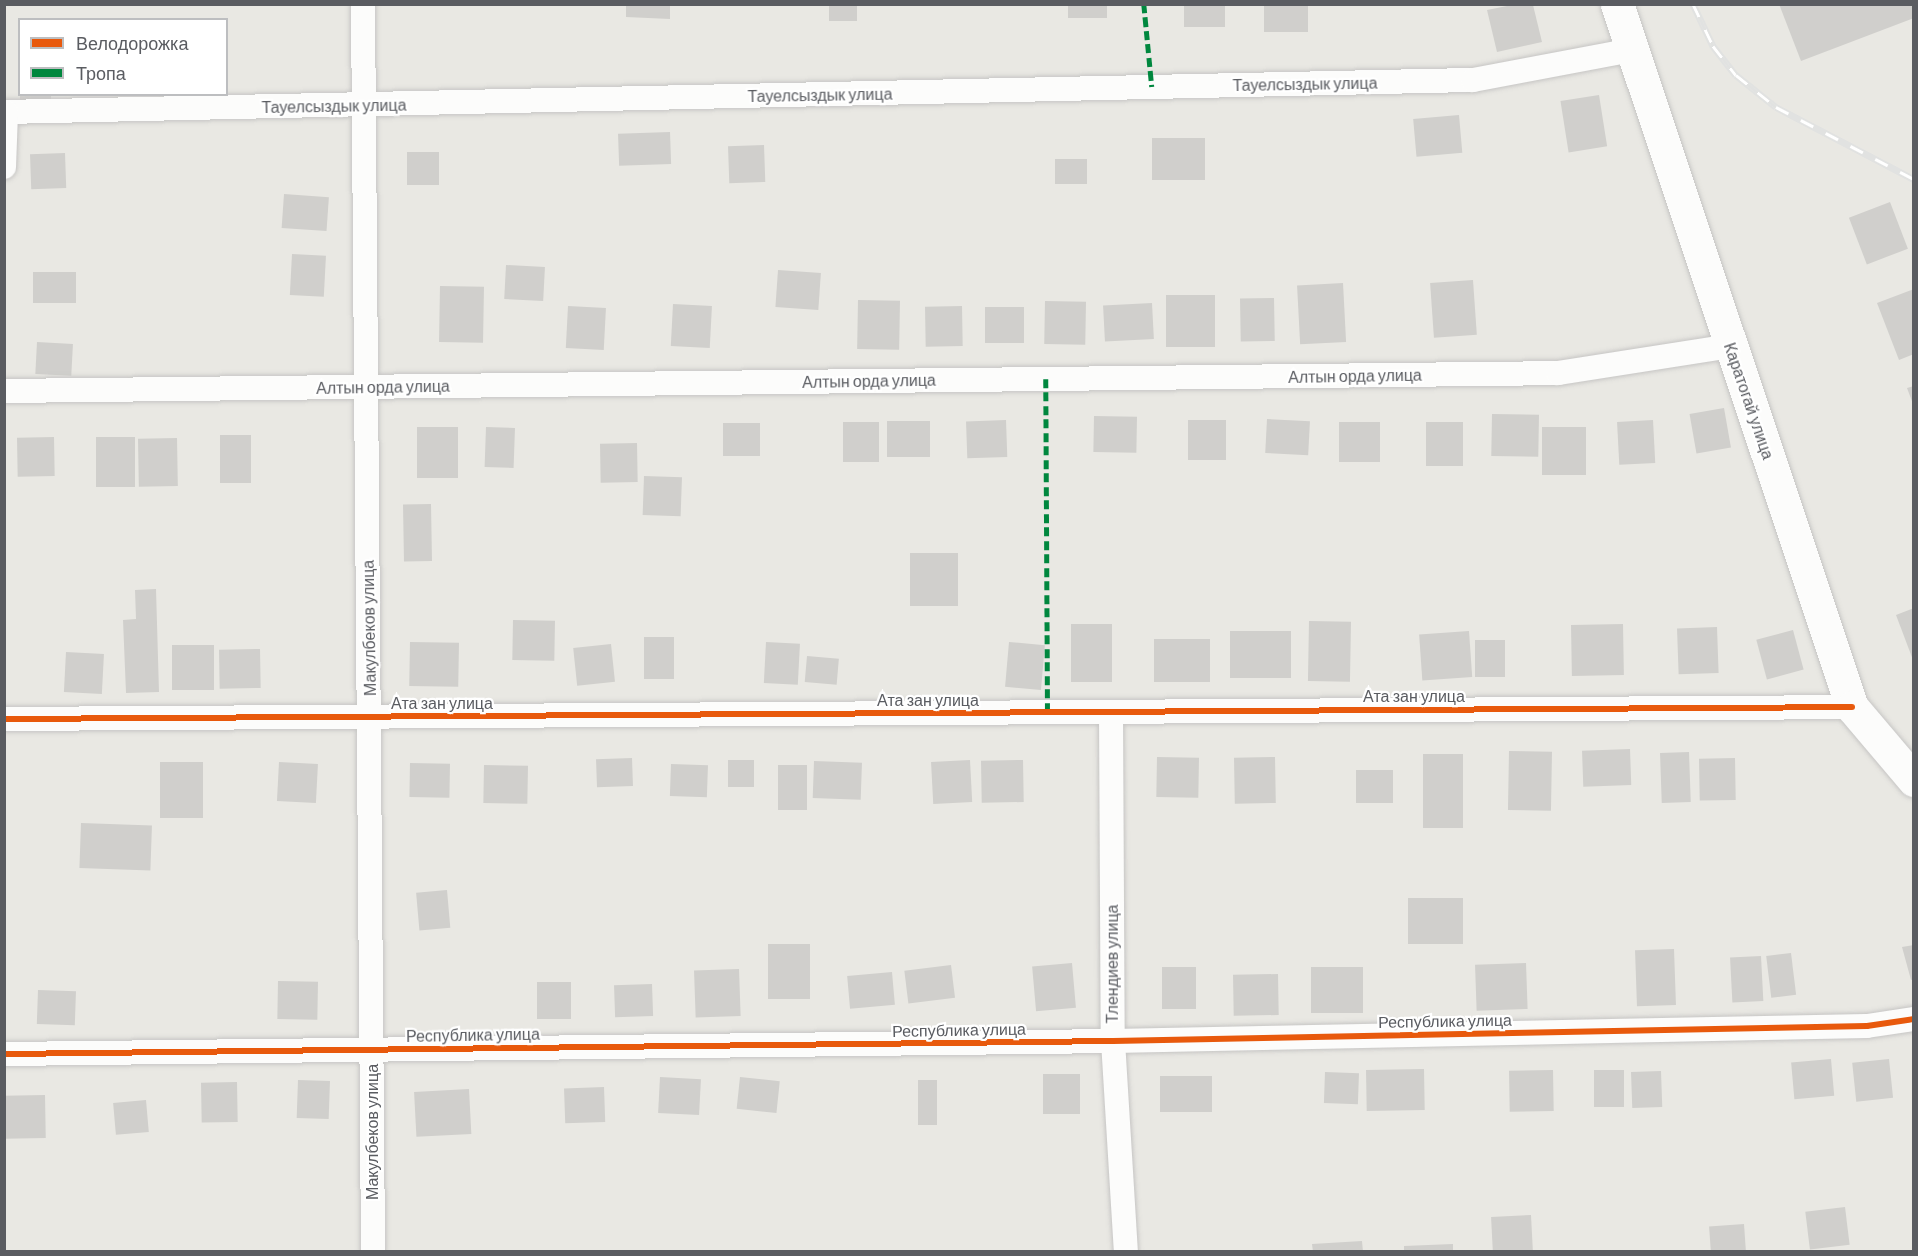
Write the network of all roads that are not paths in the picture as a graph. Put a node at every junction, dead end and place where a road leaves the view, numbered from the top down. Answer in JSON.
{"nodes":[{"id":1,"x":363,"y":4,"type":"edge"},
{"id":2,"x":1617,"y":4,"type":"edge"},
{"id":3,"x":1632,"y":50,"type":"junction"},
{"id":4,"x":364,"y":105,"type":"junction"},
{"id":5,"x":5,"y":112,"type":"edge"},
{"id":6,"x":4,"y":167,"type":"edge"},
{"id":7,"x":1731,"y":346,"type":"junction"},
{"id":8,"x":367,"y":387,"type":"junction"},
{"id":9,"x":4,"y":391,"type":"edge"},
{"id":10,"x":1852,"y":707,"type":"junction"},
{"id":11,"x":1111,"y":712,"type":"junction"},
{"id":12,"x":370,"y":717,"type":"junction"},
{"id":13,"x":4,"y":719,"type":"edge"},
{"id":14,"x":1914,"y":780,"type":"edge"},
{"id":15,"x":1914,"y":1019,"type":"edge"},
{"id":16,"x":1113,"y":1041,"type":"junction"},
{"id":17,"x":372,"y":1050,"type":"junction"},
{"id":18,"x":4,"y":1054,"type":"edge"},
{"id":19,"x":373,"y":1251,"type":"edge"},
{"id":20,"x":1126,"y":1251,"type":"edge"}],
"edges":[{"from":1,"to":4,"type":"street","name":"Макулбеков улица"},
{"from":2,"to":3,"type":"street","name":"Каратогай улица"},
{"from":3,"to":4,"type":"street","name":"Тауелсыздык улица"},
{"from":3,"to":7,"type":"street","name":"Каратогай улица"},
{"from":4,"to":5,"type":"street","name":"Тауелсыздык улица"},
{"from":4,"to":8,"type":"street","name":"Макулбеков улица"},
{"from":5,"to":6,"type":"street"},
{"from":7,"to":8,"type":"street","name":"Алтын орда улица"},
{"from":7,"to":10,"type":"street","name":"Каратогай улица"},
{"from":8,"to":9,"type":"street","name":"Алтын орда улица"},
{"from":8,"to":12,"type":"street","name":"Макулбеков улица"},
{"from":10,"to":11,"type":"street","name":"Ата зан улица"},
{"from":10,"to":14,"type":"street","name":"Каратогай улица"},
{"from":11,"to":12,"type":"street","name":"Ата зан улица"},
{"from":11,"to":16,"type":"street","name":"Тлендиев улица"},
{"from":12,"to":13,"type":"street","name":"Ата зан улица"},
{"from":12,"to":17,"type":"street","name":"Макулбеков улица"},
{"from":15,"to":16,"type":"street","name":"Республика улица"},
{"from":16,"to":17,"type":"street","name":"Республика улица"},
{"from":16,"to":20,"type":"street","name":"Тлендиев улица"},
{"from":17,"to":18,"type":"street","name":"Республика улица"},
{"from":17,"to":19,"type":"street","name":"Макулбеков улица"}]}
